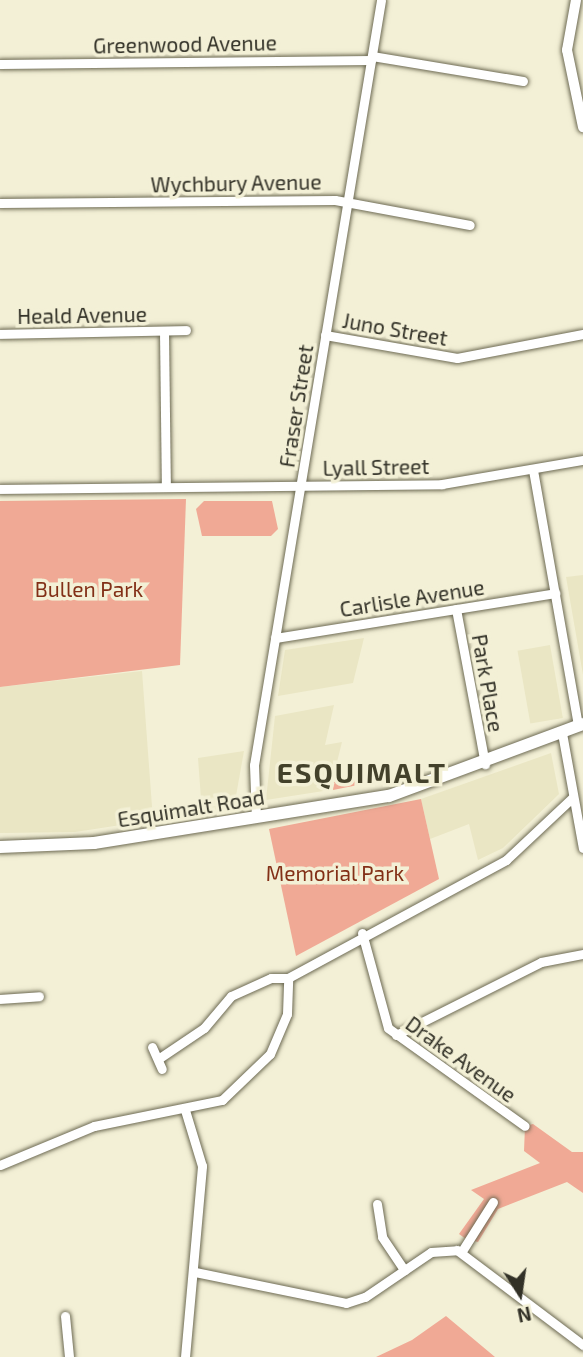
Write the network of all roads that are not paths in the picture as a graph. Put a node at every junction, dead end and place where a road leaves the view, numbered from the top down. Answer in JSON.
{"nodes":[{"id":1,"x":381,"y":0,"type":"edge"},
{"id":2,"x":576,"y":0,"type":"edge"},
{"id":3,"x":371,"y":58,"type":"junction"},
{"id":4,"x":0,"y":64,"type":"edge"},
{"id":5,"x":523,"y":81,"type":"dead end"},
{"id":6,"x":583,"y":127,"type":"edge"},
{"id":7,"x":0,"y":203,"type":"edge"},
{"id":8,"x":347,"y":203,"type":"junction"},
{"id":9,"x":470,"y":225,"type":"dead end"},
{"id":10,"x":186,"y":330,"type":"dead end"},
{"id":11,"x":164,"y":332,"type":"junction"},
{"id":12,"x":0,"y":334,"type":"edge"},
{"id":13,"x":583,"y":334,"type":"edge"},
{"id":14,"x":325,"y":335,"type":"junction"},
{"id":15,"x":583,"y":460,"type":"edge"},
{"id":16,"x":533,"y":470,"type":"junction"},
{"id":17,"x":300,"y":486,"type":"junction"},
{"id":18,"x":166,"y":487,"type":"junction"},
{"id":19,"x":0,"y":489,"type":"edge"},
{"id":20,"x":555,"y":593,"type":"junction"},
{"id":21,"x":456,"y":609,"type":"junction"},
{"id":22,"x":275,"y":638,"type":"junction"},
{"id":23,"x":581,"y":725,"type":"edge"},
{"id":24,"x":562,"y":733,"type":"junction"},
{"id":25,"x":485,"y":764,"type":"junction"},
{"id":26,"x":573,"y":797,"type":"junction"},
{"id":27,"x":256,"y":817,"type":"junction"},
{"id":28,"x":0,"y":847,"type":"edge"},
{"id":29,"x":583,"y":848,"type":"edge"},
{"id":30,"x":362,"y":933,"type":"junction"},
{"id":31,"x":583,"y":954,"type":"edge"},
{"id":32,"x":288,"y":978,"type":"junction"},
{"id":33,"x":39,"y":996,"type":"dead end"},
{"id":34,"x":0,"y":999,"type":"edge"},
{"id":35,"x":396,"y":1035,"type":"junction"},
{"id":36,"x":152,"y":1046,"type":"dead end"},
{"id":37,"x":158,"y":1059,"type":"junction"},
{"id":38,"x":162,"y":1069,"type":"dead end"},
{"id":39,"x":186,"y":1110,"type":"junction"},
{"id":40,"x":525,"y":1126,"type":"dead end"},
{"id":41,"x":0,"y":1165,"type":"edge"},
{"id":42,"x":493,"y":1202,"type":"dead end"},
{"id":43,"x":377,"y":1204,"type":"dead end"},
{"id":44,"x":462,"y":1251,"type":"junction"},
{"id":45,"x":404,"y":1270,"type":"junction"},
{"id":46,"x":195,"y":1272,"type":"junction"},
{"id":47,"x":65,"y":1316,"type":"dead end"},
{"id":48,"x":583,"y":1345,"type":"edge"},
{"id":49,"x":69,"y":1357,"type":"edge"},
{"id":50,"x":185,"y":1357,"type":"edge"}],
"edges":[{"from":1,"to":3,"type":"street","name":"Fraser Street"},
{"from":2,"to":6,"type":"street"},
{"from":3,"to":4,"type":"street","name":"Greenwood Avenue"},
{"from":3,"to":5,"type":"street","name":"Greenwood Avenue"},
{"from":3,"to":8,"type":"street","name":"Fraser Street"},
{"from":7,"to":8,"type":"street","name":"Wychbury Avenue"},
{"from":8,"to":9,"type":"street","name":"Wychbury Avenue"},
{"from":8,"to":14,"type":"street","name":"Fraser Street"},
{"from":10,"to":11,"type":"street","name":"Heald Avenue"},
{"from":11,"to":12,"type":"street","name":"Heald Avenue"},
{"from":11,"to":18,"type":"street","name":"Heald Avenue"},
{"from":13,"to":14,"type":"street","name":"Juno Street"},
{"from":14,"to":17,"type":"street","name":"Fraser Street"},
{"from":15,"to":16,"type":"street","name":"Lyall Street"},
{"from":16,"to":17,"type":"street","name":"Lyall Street"},
{"from":16,"to":20,"type":"street"},
{"from":17,"to":18,"type":"street","name":"Lyall Street"},
{"from":17,"to":22,"type":"street","name":"Fraser Street"},
{"from":18,"to":19,"type":"street","name":"Lyall Street"},
{"from":20,"to":21,"type":"street","name":"Carlisle Avenue"},
{"from":20,"to":23,"type":"street"},
{"from":21,"to":22,"type":"street","name":"Carlisle Avenue"},
{"from":21,"to":25,"type":"street","name":"Park Place"},
{"from":22,"to":27,"type":"street","name":"Fraser Street"},
{"from":23,"to":24,"type":"main road","name":"Esquimalt Road"},
{"from":24,"to":25,"type":"main road","name":"Esquimalt Road"},
{"from":24,"to":26,"type":"street"},
{"from":25,"to":27,"type":"main road","name":"Esquimalt Road"},
{"from":26,"to":29,"type":"street"},
{"from":26,"to":30,"type":"street"},
{"from":27,"to":28,"type":"main road","name":"Esquimalt Road"},
{"from":30,"to":32,"type":"street"},
{"from":30,"to":35,"type":"street","name":"Drake Avenue"},
{"from":31,"to":35,"type":"street"},
{"from":32,"to":37,"type":"street"},
{"from":32,"to":39,"type":"street"},
{"from":33,"to":34,"type":"street"},
{"from":35,"to":40,"type":"street","name":"Drake Avenue"},
{"from":36,"to":37,"type":"street"},
{"from":37,"to":38,"type":"street"},
{"from":39,"to":41,"type":"street"},
{"from":39,"to":46,"type":"street"},
{"from":42,"to":44,"type":"street"},
{"from":43,"to":45,"type":"street"},
{"from":44,"to":45,"type":"street"},
{"from":44,"to":48,"type":"street"},
{"from":45,"to":46,"type":"street"},
{"from":46,"to":50,"type":"street"},
{"from":47,"to":49,"type":"street"}]}
